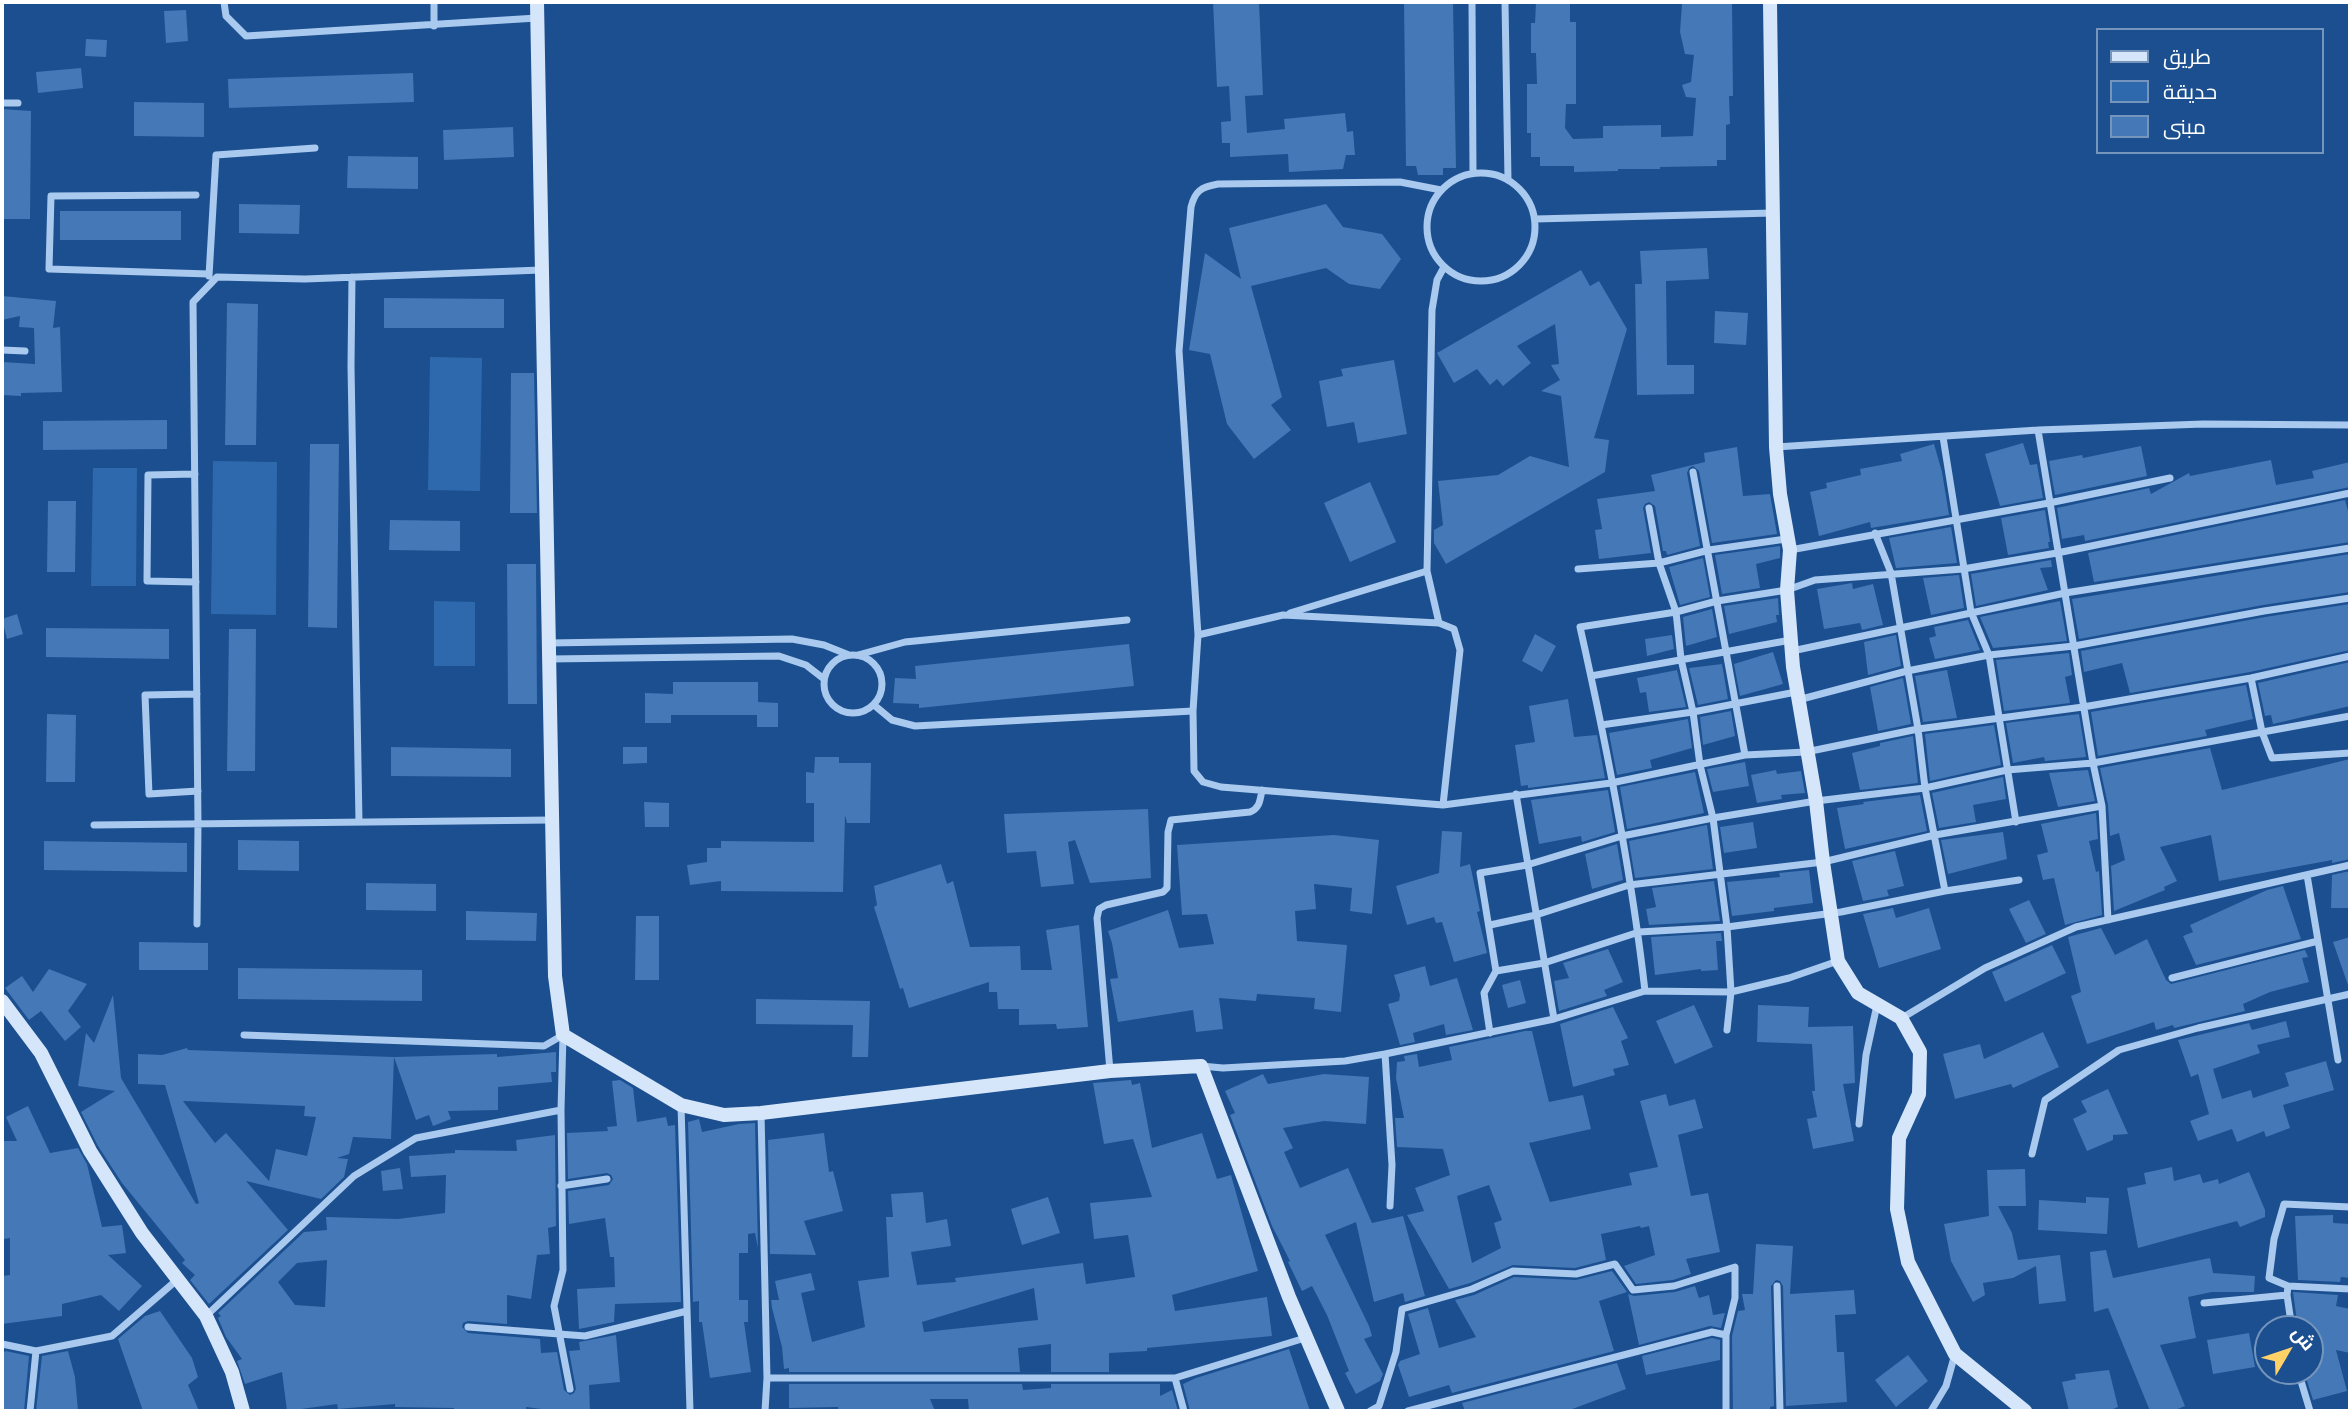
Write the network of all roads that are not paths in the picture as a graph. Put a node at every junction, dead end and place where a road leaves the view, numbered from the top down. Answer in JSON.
{"nodes":[{"id":1,"x":224,"y":2,"type":"edge"},
{"id":2,"x":434,"y":2,"type":"edge"},
{"id":3,"x":537,"y":2,"type":"edge"},
{"id":4,"x":1472,"y":2,"type":"edge"},
{"id":5,"x":1505,"y":2,"type":"edge"},
{"id":6,"x":1770,"y":2,"type":"edge"},
{"id":7,"x":537,"y":18,"type":"junction"},
{"id":8,"x":434,"y":26,"type":"junction"},
{"id":9,"x":2,"y":103,"type":"edge"},
{"id":10,"x":18,"y":103,"type":"dead end"},
{"id":11,"x":315,"y":148,"type":"dead end"},
{"id":12,"x":1473,"y":173,"type":"junction"},
{"id":13,"x":1508,"y":180,"type":"junction"},
{"id":14,"x":1441,"y":190,"type":"junction"},
{"id":15,"x":196,"y":195,"type":"dead end"},
{"id":16,"x":1773,"y":213,"type":"junction"},
{"id":17,"x":1535,"y":219,"type":"junction"},
{"id":18,"x":1444,"y":267,"type":"junction"},
{"id":19,"x":541,"y":270,"type":"junction"},
{"id":20,"x":209,"y":274,"type":"junction"},
{"id":21,"x":352,"y":277,"type":"junction"},
{"id":22,"x":208,"y":286,"type":"junction"},
{"id":23,"x":2,"y":350,"type":"edge"},
{"id":24,"x":25,"y":351,"type":"dead end"},
{"id":25,"x":2350,"y":425,"type":"edge"},
{"id":26,"x":2038,"y":430,"type":"junction"},
{"id":27,"x":1943,"y":437,"type":"junction"},
{"id":28,"x":1776,"y":447,"type":"junction"},
{"id":29,"x":1693,"y":472,"type":"dead end"},
{"id":30,"x":195,"y":474,"type":"junction"},
{"id":31,"x":2170,"y":478,"type":"dead end"},
{"id":32,"x":2350,"y":493,"type":"edge"},
{"id":33,"x":2049,"y":503,"type":"junction"},
{"id":34,"x":1649,"y":508,"type":"dead end"},
{"id":35,"x":1955,"y":518,"type":"junction"},
{"id":36,"x":1875,"y":533,"type":"junction"},
{"id":37,"x":1788,"y":545,"type":"junction"},
{"id":38,"x":2350,"y":548,"type":"edge"},
{"id":39,"x":1709,"y":550,"type":"junction"},
{"id":40,"x":2057,"y":553,"type":"junction"},
{"id":41,"x":1659,"y":563,"type":"junction"},
{"id":42,"x":1578,"y":569,"type":"dead end"},
{"id":43,"x":1963,"y":569,"type":"junction"},
{"id":44,"x":1427,"y":571,"type":"junction"},
{"id":45,"x":1891,"y":573,"type":"junction"},
{"id":46,"x":196,"y":582,"type":"junction"},
{"id":47,"x":1787,"y":590,"type":"junction"},
{"id":48,"x":2065,"y":593,"type":"junction"},
{"id":49,"x":2350,"y":598,"type":"edge"},
{"id":50,"x":1717,"y":601,"type":"junction"},
{"id":51,"x":1676,"y":612,"type":"junction"},
{"id":52,"x":1971,"y":612,"type":"junction"},
{"id":53,"x":1283,"y":615,"type":"junction"},
{"id":54,"x":1127,"y":621,"type":"dead end"},
{"id":55,"x":1439,"y":623,"type":"junction"},
{"id":56,"x":1899,"y":629,"type":"junction"},
{"id":57,"x":1198,"y":635,"type":"junction"},
{"id":58,"x":549,"y":643,"type":"junction"},
{"id":59,"x":1791,"y":646,"type":"junction"},
{"id":60,"x":2074,"y":646,"type":"junction"},
{"id":61,"x":1728,"y":652,"type":"junction"},
{"id":62,"x":849,"y":654,"type":"junction"},
{"id":63,"x":858,"y":655,"type":"junction"},
{"id":64,"x":1989,"y":655,"type":"junction"},
{"id":65,"x":2350,"y":656,"type":"edge"},
{"id":66,"x":549,"y":659,"type":"junction"},
{"id":67,"x":1681,"y":659,"type":"junction"},
{"id":68,"x":1907,"y":671,"type":"junction"},
{"id":69,"x":1591,"y":676,"type":"junction"},
{"id":70,"x":2251,"y":678,"type":"junction"},
{"id":71,"x":824,"y":679,"type":"junction"},
{"id":72,"x":197,"y":694,"type":"junction"},
{"id":73,"x":1797,"y":696,"type":"junction"},
{"id":74,"x":874,"y":705,"type":"junction"},
{"id":75,"x":1736,"y":705,"type":"junction"},
{"id":76,"x":2083,"y":707,"type":"junction"},
{"id":77,"x":1193,"y":711,"type":"junction"},
{"id":78,"x":1693,"y":712,"type":"junction"},
{"id":79,"x":2350,"y":716,"type":"edge"},
{"id":80,"x":2000,"y":719,"type":"junction"},
{"id":81,"x":1601,"y":725,"type":"junction"},
{"id":82,"x":1918,"y":729,"type":"junction"},
{"id":83,"x":2262,"y":732,"type":"junction"},
{"id":84,"x":1806,"y":752,"type":"junction"},
{"id":85,"x":2350,"y":753,"type":"edge"},
{"id":86,"x":1745,"y":755,"type":"junction"},
{"id":87,"x":2093,"y":763,"type":"junction"},
{"id":88,"x":1700,"y":765,"type":"junction"},
{"id":89,"x":2007,"y":770,"type":"junction"},
{"id":90,"x":1611,"y":783,"type":"junction"},
{"id":91,"x":1925,"y":788,"type":"junction"},
{"id":92,"x":1262,"y":790,"type":"junction"},
{"id":93,"x":198,"y":791,"type":"junction"},
{"id":94,"x":1516,"y":794,"type":"junction"},
{"id":95,"x":1816,"y":801,"type":"junction"},
{"id":96,"x":1443,"y":805,"type":"junction"},
{"id":97,"x":2102,"y":806,"type":"junction"},
{"id":98,"x":1713,"y":818,"type":"junction"},
{"id":99,"x":552,"y":820,"type":"junction"},
{"id":100,"x":359,"y":822,"type":"junction"},
{"id":101,"x":2016,"y":822,"type":"junction"},
{"id":102,"x":198,"y":824,"type":"junction"},
{"id":103,"x":94,"y":825,"type":"dead end"},
{"id":104,"x":1935,"y":835,"type":"junction"},
{"id":105,"x":1622,"y":836,"type":"junction"},
{"id":106,"x":1823,"y":862,"type":"junction"},
{"id":107,"x":1527,"y":864,"type":"junction"},
{"id":108,"x":2350,"y":865,"type":"edge"},
{"id":109,"x":1719,"y":873,"type":"junction"},
{"id":110,"x":2307,"y":875,"type":"junction"},
{"id":111,"x":2019,"y":880,"type":"dead end"},
{"id":112,"x":1629,"y":885,"type":"junction"},
{"id":113,"x":1945,"y":891,"type":"junction"},
{"id":114,"x":1832,"y":914,"type":"junction"},
{"id":115,"x":1536,"y":915,"type":"junction"},
{"id":116,"x":2108,"y":920,"type":"junction"},
{"id":117,"x":197,"y":924,"type":"dead end"},
{"id":118,"x":1490,"y":925,"type":"junction"},
{"id":119,"x":1727,"y":927,"type":"junction"},
{"id":120,"x":1639,"y":932,"type":"junction"},
{"id":121,"x":2318,"y":941,"type":"junction"},
{"id":122,"x":1838,"y":961,"type":"junction"},
{"id":123,"x":1544,"y":963,"type":"junction"},
{"id":124,"x":1496,"y":971,"type":"junction"},
{"id":125,"x":2172,"y":978,"type":"dead end"},
{"id":126,"x":1646,"y":990,"type":"junction"},
{"id":127,"x":1731,"y":992,"type":"junction"},
{"id":128,"x":2350,"y":993,"type":"edge"},
{"id":129,"x":2328,"y":998,"type":"junction"},
{"id":130,"x":2,"y":1001,"type":"edge"},
{"id":131,"x":1878,"y":1004,"type":"junction"},
{"id":132,"x":1901,"y":1018,"type":"junction"},
{"id":133,"x":1554,"y":1019,"type":"junction"},
{"id":134,"x":1727,"y":1030,"type":"dead end"},
{"id":135,"x":1490,"y":1033,"type":"junction"},
{"id":136,"x":244,"y":1035,"type":"dead end"},
{"id":137,"x":563,"y":1035,"type":"junction"},
{"id":138,"x":1385,"y":1054,"type":"junction"},
{"id":139,"x":2338,"y":1060,"type":"dead end"},
{"id":140,"x":1201,"y":1066,"type":"junction"},
{"id":141,"x":1110,"y":1071,"type":"junction"},
{"id":142,"x":681,"y":1105,"type":"junction"},
{"id":143,"x":561,"y":1110,"type":"junction"},
{"id":144,"x":761,"y":1113,"type":"junction"},
{"id":145,"x":1859,"y":1124,"type":"dead end"},
{"id":146,"x":2032,"y":1154,"type":"dead end"},
{"id":147,"x":607,"y":1179,"type":"dead end"},
{"id":148,"x":561,"y":1186,"type":"junction"},
{"id":149,"x":1390,"y":1206,"type":"dead end"},
{"id":150,"x":2350,"y":1207,"type":"edge"},
{"id":151,"x":178,"y":1278,"type":"junction"},
{"id":152,"x":1777,"y":1286,"type":"dead end"},
{"id":153,"x":2350,"y":1289,"type":"edge"},
{"id":154,"x":2288,"y":1290,"type":"junction"},
{"id":155,"x":2204,"y":1303,"type":"dead end"},
{"id":156,"x":687,"y":1311,"type":"junction"},
{"id":157,"x":206,"y":1315,"type":"junction"},
{"id":158,"x":2291,"y":1315,"type":"edge"},
{"id":159,"x":468,"y":1327,"type":"dead end"},
{"id":160,"x":559,"y":1334,"type":"junction"},
{"id":161,"x":1726,"y":1335,"type":"junction"},
{"id":162,"x":1305,"y":1338,"type":"junction"},
{"id":163,"x":2,"y":1344,"type":"edge"},
{"id":164,"x":36,"y":1351,"type":"junction"},
{"id":165,"x":1955,"y":1354,"type":"junction"},
{"id":166,"x":767,"y":1378,"type":"junction"},
{"id":167,"x":1175,"y":1378,"type":"junction"},
{"id":168,"x":2302,"y":1385,"type":"edge"},
{"id":169,"x":570,"y":1389,"type":"dead end"},
{"id":170,"x":30,"y":1411,"type":"edge"},
{"id":171,"x":243,"y":1411,"type":"edge"},
{"id":172,"x":690,"y":1411,"type":"edge"},
{"id":173,"x":765,"y":1411,"type":"edge"},
{"id":174,"x":1184,"y":1411,"type":"edge"},
{"id":175,"x":1338,"y":1411,"type":"edge"},
{"id":176,"x":1370,"y":1411,"type":"edge"},
{"id":177,"x":1408,"y":1411,"type":"edge"},
{"id":178,"x":1726,"y":1411,"type":"edge"},
{"id":179,"x":1780,"y":1411,"type":"edge"},
{"id":180,"x":1931,"y":1411,"type":"edge"},
{"id":181,"x":2025,"y":1411,"type":"edge"},
{"id":182,"x":2310,"y":1411,"type":"edge"}],
"edges":[{"from":1,"to":8,"type":"street"},
{"from":2,"to":8,"type":"street"},
{"from":3,"to":7,"type":"street"},
{"from":4,"to":12,"type":"street"},
{"from":5,"to":13,"type":"street"},
{"from":6,"to":16,"type":"street"},
{"from":7,"to":8,"type":"street"},
{"from":7,"to":19,"type":"street"},
{"from":9,"to":10,"type":"street"},
{"from":11,"to":20,"type":"street"},
{"from":12,"to":13,"type":"street"},
{"from":12,"to":14,"type":"street"},
{"from":13,"to":17,"type":"street"},
{"from":14,"to":18,"type":"street"},
{"from":14,"to":57,"type":"street"},
{"from":15,"to":20,"type":"street"},
{"from":16,"to":17,"type":"street"},
{"from":16,"to":28,"type":"street"},
{"from":17,"to":18,"type":"street"},
{"from":18,"to":44,"type":"street"},
{"from":19,"to":21,"type":"street"},
{"from":19,"to":58,"type":"street"},
{"from":20,"to":22,"type":"street"},
{"from":21,"to":22,"type":"street"},
{"from":21,"to":100,"type":"street"},
{"from":22,"to":30,"type":"street"},
{"from":23,"to":24,"type":"street"},
{"from":25,"to":26,"type":"street"},
{"from":26,"to":27,"type":"street"},
{"from":26,"to":33,"type":"street"},
{"from":27,"to":28,"type":"street"},
{"from":27,"to":35,"type":"street"},
{"from":28,"to":37,"type":"street"},
{"from":29,"to":39,"type":"street"},
{"from":30,"to":46,"type":"street"},
{"from":30,"to":46,"type":"street"},
{"from":31,"to":33,"type":"street"},
{"from":32,"to":40,"type":"street"},
{"from":33,"to":35,"type":"street"},
{"from":33,"to":40,"type":"street"},
{"from":34,"to":41,"type":"street"},
{"from":35,"to":36,"type":"street"},
{"from":35,"to":43,"type":"street"},
{"from":36,"to":37,"type":"street"},
{"from":36,"to":45,"type":"street"},
{"from":37,"to":39,"type":"street"},
{"from":37,"to":47,"type":"street"},
{"from":38,"to":48,"type":"street"},
{"from":39,"to":41,"type":"street"},
{"from":39,"to":50,"type":"street"},
{"from":40,"to":43,"type":"street"},
{"from":40,"to":48,"type":"street"},
{"from":41,"to":42,"type":"street"},
{"from":41,"to":51,"type":"street"},
{"from":43,"to":45,"type":"street"},
{"from":43,"to":52,"type":"street"},
{"from":44,"to":53,"type":"street"},
{"from":44,"to":55,"type":"street"},
{"from":45,"to":47,"type":"street"},
{"from":45,"to":56,"type":"street"},
{"from":46,"to":72,"type":"street"},
{"from":47,"to":50,"type":"street"},
{"from":47,"to":59,"type":"street"},
{"from":48,"to":52,"type":"street"},
{"from":48,"to":60,"type":"street"},
{"from":49,"to":60,"type":"street"},
{"from":50,"to":51,"type":"street"},
{"from":50,"to":61,"type":"street"},
{"from":51,"to":67,"type":"street"},
{"from":51,"to":69,"type":"street"},
{"from":52,"to":56,"type":"street"},
{"from":52,"to":64,"type":"street"},
{"from":53,"to":55,"type":"street"},
{"from":53,"to":57,"type":"street"},
{"from":54,"to":63,"type":"street"},
{"from":55,"to":96,"type":"street"},
{"from":56,"to":59,"type":"street"},
{"from":56,"to":68,"type":"street"},
{"from":57,"to":77,"type":"street"},
{"from":58,"to":62,"type":"street"},
{"from":58,"to":66,"type":"street"},
{"from":59,"to":61,"type":"street"},
{"from":59,"to":73,"type":"street"},
{"from":60,"to":64,"type":"street"},
{"from":60,"to":76,"type":"street"},
{"from":61,"to":67,"type":"street"},
{"from":61,"to":75,"type":"street"},
{"from":62,"to":63,"type":"street"},
{"from":62,"to":71,"type":"street"},
{"from":63,"to":74,"type":"street"},
{"from":64,"to":68,"type":"street"},
{"from":64,"to":80,"type":"street"},
{"from":65,"to":70,"type":"street"},
{"from":66,"to":71,"type":"street"},
{"from":66,"to":99,"type":"street"},
{"from":67,"to":69,"type":"street"},
{"from":67,"to":78,"type":"street"},
{"from":68,"to":73,"type":"street"},
{"from":68,"to":82,"type":"street"},
{"from":69,"to":81,"type":"street"},
{"from":70,"to":76,"type":"street"},
{"from":70,"to":83,"type":"street"},
{"from":71,"to":74,"type":"street"},
{"from":72,"to":93,"type":"street"},
{"from":72,"to":93,"type":"street"},
{"from":73,"to":75,"type":"street"},
{"from":73,"to":84,"type":"street"},
{"from":74,"to":77,"type":"street"},
{"from":75,"to":78,"type":"street"},
{"from":75,"to":86,"type":"street"},
{"from":76,"to":80,"type":"street"},
{"from":76,"to":87,"type":"street"},
{"from":77,"to":92,"type":"street"},
{"from":78,"to":81,"type":"street"},
{"from":78,"to":88,"type":"street"},
{"from":79,"to":83,"type":"street"},
{"from":80,"to":82,"type":"street"},
{"from":80,"to":89,"type":"street"},
{"from":81,"to":90,"type":"street"},
{"from":82,"to":84,"type":"street"},
{"from":82,"to":91,"type":"street"},
{"from":83,"to":85,"type":"street"},
{"from":83,"to":87,"type":"street"},
{"from":84,"to":86,"type":"street"},
{"from":84,"to":95,"type":"street"},
{"from":86,"to":88,"type":"street"},
{"from":87,"to":89,"type":"street"},
{"from":87,"to":97,"type":"street"},
{"from":88,"to":90,"type":"street"},
{"from":88,"to":98,"type":"street"},
{"from":89,"to":91,"type":"street"},
{"from":89,"to":101,"type":"street"},
{"from":90,"to":94,"type":"street"},
{"from":90,"to":105,"type":"street"},
{"from":91,"to":95,"type":"street"},
{"from":91,"to":104,"type":"street"},
{"from":92,"to":96,"type":"street"},
{"from":92,"to":141,"type":"street"},
{"from":93,"to":102,"type":"street"},
{"from":94,"to":96,"type":"street"},
{"from":94,"to":107,"type":"street"},
{"from":95,"to":98,"type":"street"},
{"from":95,"to":106,"type":"street"},
{"from":97,"to":101,"type":"street"},
{"from":97,"to":116,"type":"street"},
{"from":98,"to":105,"type":"street"},
{"from":98,"to":109,"type":"street"},
{"from":99,"to":100,"type":"street"},
{"from":99,"to":137,"type":"street"},
{"from":100,"to":102,"type":"street"},
{"from":101,"to":104,"type":"street"},
{"from":102,"to":103,"type":"street"},
{"from":102,"to":117,"type":"street"},
{"from":104,"to":106,"type":"street"},
{"from":104,"to":113,"type":"street"},
{"from":105,"to":107,"type":"street"},
{"from":105,"to":112,"type":"street"},
{"from":106,"to":109,"type":"street"},
{"from":106,"to":114,"type":"street"},
{"from":107,"to":115,"type":"street"},
{"from":107,"to":118,"type":"street"},
{"from":108,"to":110,"type":"street"},
{"from":109,"to":112,"type":"street"},
{"from":109,"to":119,"type":"street"},
{"from":110,"to":116,"type":"street"},
{"from":110,"to":121,"type":"street"},
{"from":111,"to":113,"type":"street"},
{"from":112,"to":115,"type":"street"},
{"from":112,"to":120,"type":"street"},
{"from":113,"to":114,"type":"street"},
{"from":114,"to":119,"type":"street"},
{"from":114,"to":122,"type":"street"},
{"from":115,"to":118,"type":"street"},
{"from":115,"to":123,"type":"street"},
{"from":116,"to":132,"type":"street"},
{"from":118,"to":124,"type":"street"},
{"from":119,"to":120,"type":"street"},
{"from":119,"to":127,"type":"street"},
{"from":120,"to":123,"type":"street"},
{"from":120,"to":126,"type":"street"},
{"from":121,"to":125,"type":"street"},
{"from":121,"to":129,"type":"street"},
{"from":122,"to":127,"type":"street"},
{"from":122,"to":131,"type":"street"},
{"from":123,"to":124,"type":"street"},
{"from":123,"to":133,"type":"street"},
{"from":124,"to":135,"type":"street"},
{"from":126,"to":127,"type":"street"},
{"from":126,"to":133,"type":"street"},
{"from":127,"to":134,"type":"street"},
{"from":128,"to":129,"type":"street"},
{"from":129,"to":139,"type":"street"},
{"from":129,"to":146,"type":"street"},
{"from":130,"to":151,"type":"street"},
{"from":131,"to":132,"type":"street"},
{"from":131,"to":145,"type":"street"},
{"from":132,"to":165,"type":"street"},
{"from":133,"to":135,"type":"street"},
{"from":135,"to":138,"type":"street"},
{"from":136,"to":137,"type":"street"},
{"from":137,"to":142,"type":"street"},
{"from":137,"to":143,"type":"street"},
{"from":138,"to":140,"type":"street"},
{"from":138,"to":149,"type":"street"},
{"from":140,"to":141,"type":"street"},
{"from":140,"to":162,"type":"street"},
{"from":141,"to":144,"type":"street"},
{"from":142,"to":144,"type":"street"},
{"from":142,"to":156,"type":"street"},
{"from":143,"to":148,"type":"street"},
{"from":143,"to":157,"type":"street"},
{"from":144,"to":166,"type":"street"},
{"from":147,"to":148,"type":"street"},
{"from":148,"to":160,"type":"street"},
{"from":150,"to":154,"type":"street"},
{"from":151,"to":157,"type":"street"},
{"from":151,"to":164,"type":"street"},
{"from":152,"to":179,"type":"street"},
{"from":153,"to":154,"type":"street"},
{"from":154,"to":155,"type":"street"},
{"from":154,"to":158,"type":"street"},
{"from":156,"to":160,"type":"street"},
{"from":156,"to":172,"type":"street"},
{"from":157,"to":171,"type":"street"},
{"from":159,"to":160,"type":"street"},
{"from":160,"to":169,"type":"street"},
{"from":161,"to":176,"type":"street"},
{"from":161,"to":177,"type":"street"},
{"from":161,"to":178,"type":"street"},
{"from":162,"to":167,"type":"street"},
{"from":162,"to":175,"type":"street"},
{"from":163,"to":164,"type":"street"},
{"from":164,"to":170,"type":"street"},
{"from":165,"to":180,"type":"street"},
{"from":165,"to":181,"type":"street"},
{"from":166,"to":167,"type":"street"},
{"from":166,"to":173,"type":"street"},
{"from":167,"to":174,"type":"street"},
{"from":168,"to":182,"type":"street"}]}
